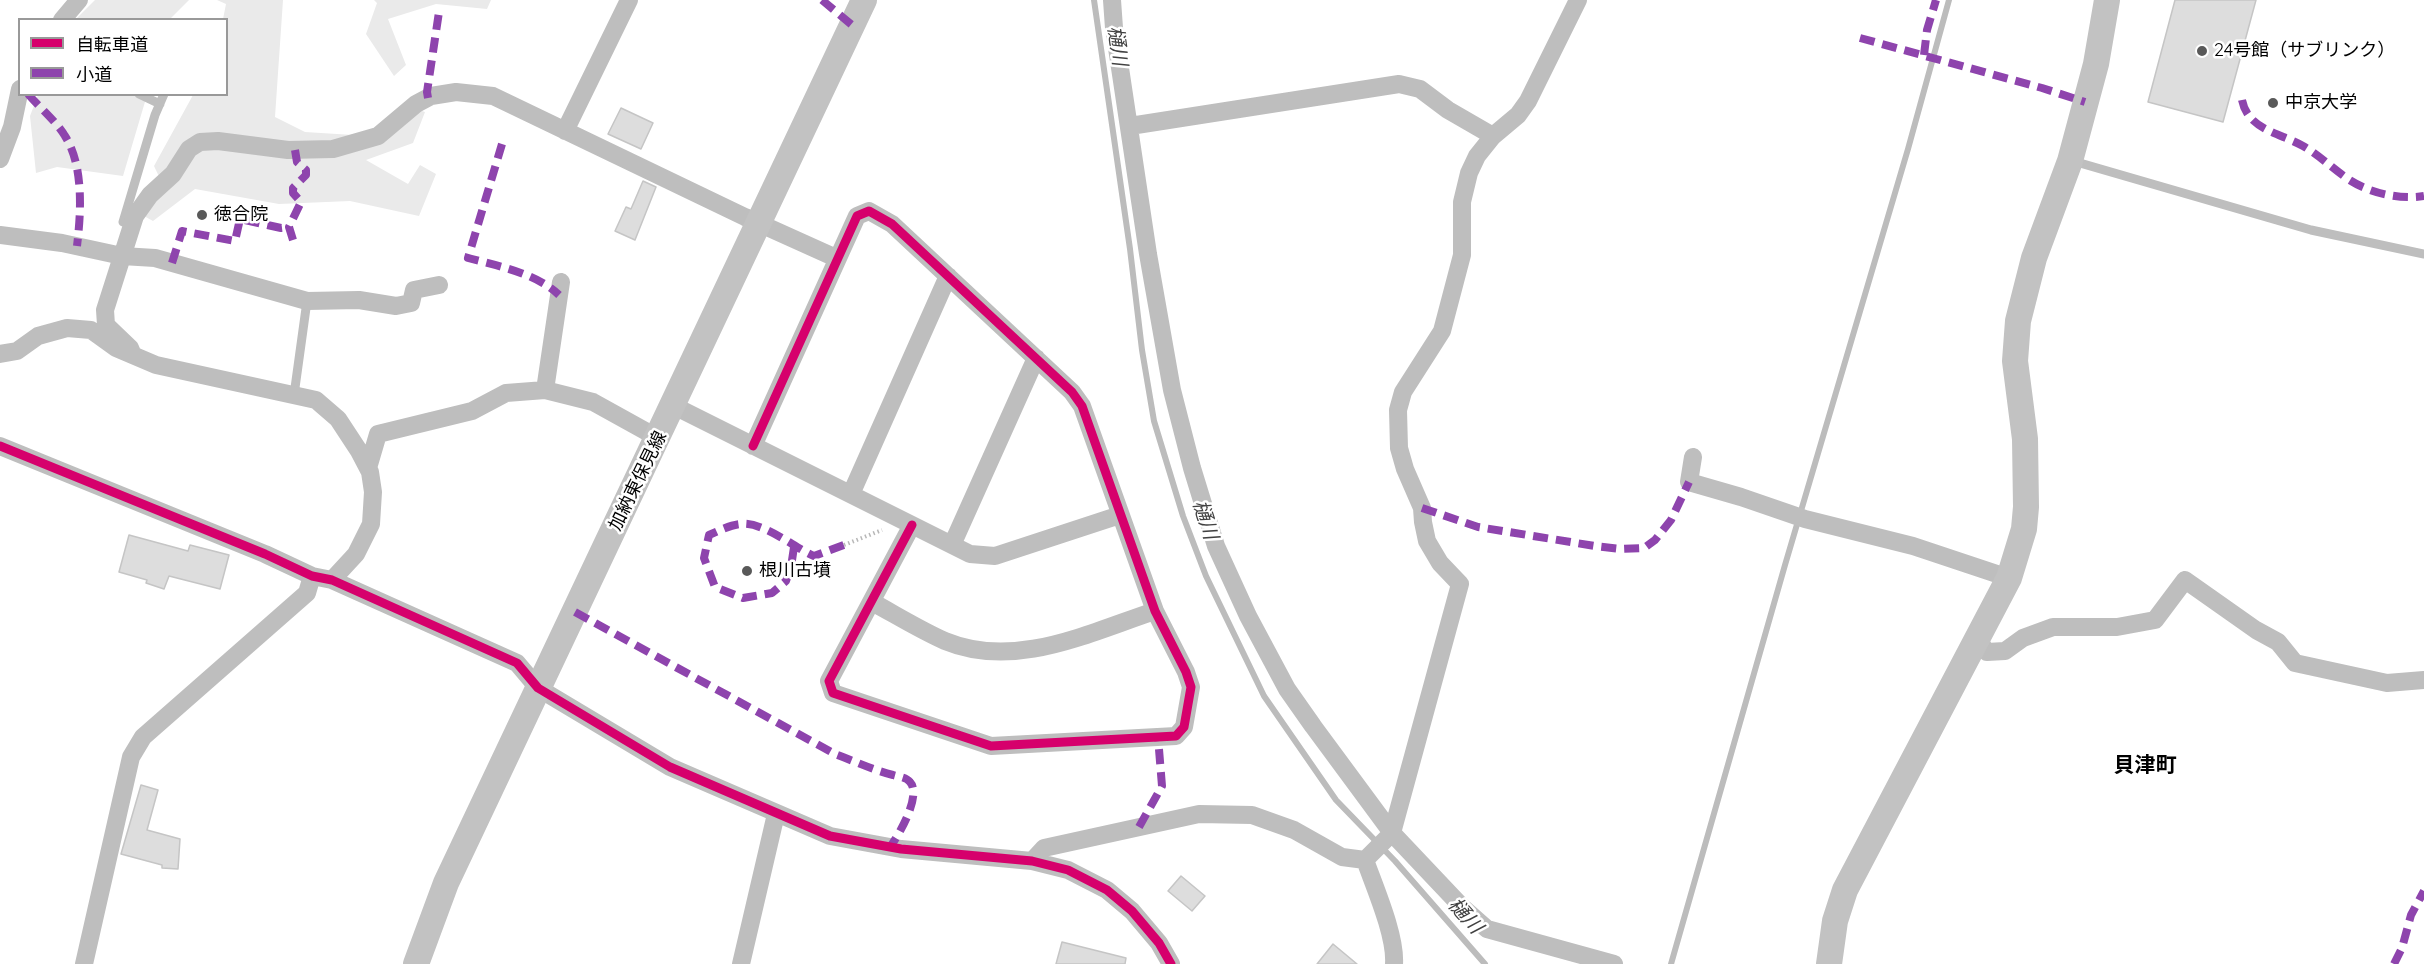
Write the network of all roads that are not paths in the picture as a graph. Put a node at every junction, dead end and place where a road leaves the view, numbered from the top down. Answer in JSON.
{"nodes":[{"id":1,"x":78,"y":0,"type":"edge"},
{"id":2,"x":629,"y":0,"type":"edge"},
{"id":3,"x":864,"y":0,"type":"edge"},
{"id":4,"x":1112,"y":0,"type":"edge"},
{"id":5,"x":1578,"y":0,"type":"edge"},
{"id":6,"x":2107,"y":0,"type":"edge"},
{"id":7,"x":64,"y":18,"type":"edge"},
{"id":8,"x":19,"y":96,"type":"edge"},
{"id":9,"x":162,"y":99,"type":"edge"},
{"id":10,"x":1130,"y":126,"type":"junction"},
{"id":11,"x":565,"y":131,"type":"junction"},
{"id":12,"x":1493,"y":136,"type":"junction"},
{"id":13,"x":0,"y":159,"type":"edge"},
{"id":14,"x":2070,"y":161,"type":"junction"},
{"id":15,"x":112,"y":218,"type":"dead end"},
{"id":16,"x":128,"y":223,"type":"junction"},
{"id":17,"x":758,"y":223,"type":"junction"},
{"id":18,"x":0,"y":236,"type":"edge"},
{"id":19,"x":2424,"y":254,"type":"edge"},
{"id":20,"x":122,"y":256,"type":"junction"},
{"id":21,"x":836,"y":258,"type":"junction"},
{"id":22,"x":948,"y":276,"type":"junction"},
{"id":23,"x":561,"y":282,"type":"dead end"},
{"id":24,"x":439,"y":285,"type":"dead end"},
{"id":25,"x":307,"y":301,"type":"junction"},
{"id":26,"x":0,"y":354,"type":"edge"},
{"id":27,"x":133,"y":356,"type":"junction"},
{"id":28,"x":1036,"y":358,"type":"junction"},
{"id":29,"x":545,"y":390,"type":"junction"},
{"id":30,"x":294,"y":395,"type":"junction"},
{"id":31,"x":674,"y":406,"type":"junction"},
{"id":32,"x":658,"y":438,"type":"junction"},
{"id":33,"x":0,"y":446,"type":"edge"},
{"id":34,"x":753,"y":446,"type":"junction"},
{"id":35,"x":1693,"y":457,"type":"dead end"},
{"id":36,"x":368,"y":468,"type":"junction"},
{"id":37,"x":851,"y":494,"type":"junction"},
{"id":38,"x":1120,"y":515,"type":"junction"},
{"id":39,"x":908,"y":523,"type":"junction"},
{"id":40,"x":952,"y":545,"type":"junction"},
{"id":41,"x":312,"y":576,"type":"junction"},
{"id":42,"x":2009,"y":578,"type":"junction"},
{"id":43,"x":332,"y":580,"type":"junction"},
{"id":44,"x":872,"y":602,"type":"junction"},
{"id":45,"x":1155,"y":610,"type":"junction"},
{"id":46,"x":1977,"y":639,"type":"junction"},
{"id":47,"x":2424,"y":680,"type":"edge"},
{"id":48,"x":538,"y":688,"type":"junction"},
{"id":49,"x":776,"y":814,"type":"junction"},
{"id":50,"x":1391,"y":834,"type":"junction"},
{"id":51,"x":1368,"y":857,"type":"junction"},
{"id":52,"x":1032,"y":861,"type":"junction"},
{"id":53,"x":84,"y":964,"type":"edge"},
{"id":54,"x":416,"y":964,"type":"edge"},
{"id":55,"x":741,"y":964,"type":"edge"},
{"id":56,"x":1171,"y":964,"type":"edge"},
{"id":57,"x":1394,"y":964,"type":"edge"},
{"id":58,"x":1614,"y":964,"type":"edge"},
{"id":59,"x":1828,"y":964,"type":"edge"}],
"edges":[{"from":1,"to":7,"type":"street"},
{"from":2,"to":11,"type":"street"},
{"from":3,"to":17,"type":"main road","name":"加納東保見線"},
{"from":4,"to":10,"type":"street"},
{"from":5,"to":12,"type":"street"},
{"from":6,"to":14,"type":"main road"},
{"from":8,"to":13,"type":"street"},
{"from":9,"to":16,"type":"lane"},
{"from":10,"to":12,"type":"street"},
{"from":10,"to":50,"type":"street"},
{"from":11,"to":16,"type":"street"},
{"from":11,"to":17,"type":"street"},
{"from":12,"to":50,"type":"street"},
{"from":14,"to":19,"type":"lane"},
{"from":14,"to":42,"type":"main road"},
{"from":15,"to":16,"type":"lane"},
{"from":16,"to":20,"type":"street"},
{"from":17,"to":21,"type":"street"},
{"from":17,"to":31,"type":"main road","name":"加納東保見線"},
{"from":18,"to":20,"type":"street"},
{"from":20,"to":25,"type":"street"},
{"from":20,"to":27,"type":"street"},
{"from":21,"to":22,"type":"street"},
{"from":21,"to":34,"type":"street"},
{"from":22,"to":28,"type":"street"},
{"from":22,"to":37,"type":"street"},
{"from":23,"to":29,"type":"street"},
{"from":24,"to":25,"type":"street"},
{"from":25,"to":30,"type":"lane"},
{"from":26,"to":27,"type":"street"},
{"from":27,"to":30,"type":"street"},
{"from":28,"to":38,"type":"street"},
{"from":28,"to":40,"type":"street"},
{"from":29,"to":32,"type":"street"},
{"from":29,"to":36,"type":"street"},
{"from":30,"to":36,"type":"street"},
{"from":31,"to":32,"type":"main road","name":"加納東保見線"},
{"from":31,"to":34,"type":"street"},
{"from":32,"to":48,"type":"main road","name":"加納東保見線"},
{"from":33,"to":41,"type":"street"},
{"from":34,"to":37,"type":"street"},
{"from":35,"to":42,"type":"street"},
{"from":36,"to":43,"type":"street"},
{"from":37,"to":39,"type":"street"},
{"from":38,"to":40,"type":"street"},
{"from":38,"to":45,"type":"street"},
{"from":39,"to":40,"type":"street"},
{"from":39,"to":44,"type":"street"},
{"from":41,"to":43,"type":"street"},
{"from":41,"to":53,"type":"street"},
{"from":42,"to":46,"type":"main road"},
{"from":43,"to":48,"type":"street"},
{"from":44,"to":45,"type":"street"},
{"from":44,"to":45,"type":"street"},
{"from":46,"to":47,"type":"street"},
{"from":46,"to":59,"type":"main road"},
{"from":48,"to":49,"type":"street"},
{"from":48,"to":54,"type":"main road","name":"加納東保見線"},
{"from":49,"to":52,"type":"street"},
{"from":49,"to":55,"type":"street"},
{"from":50,"to":51,"type":"street"},
{"from":50,"to":58,"type":"street"},
{"from":51,"to":52,"type":"street"},
{"from":51,"to":57,"type":"street"},
{"from":52,"to":56,"type":"street"}]}
